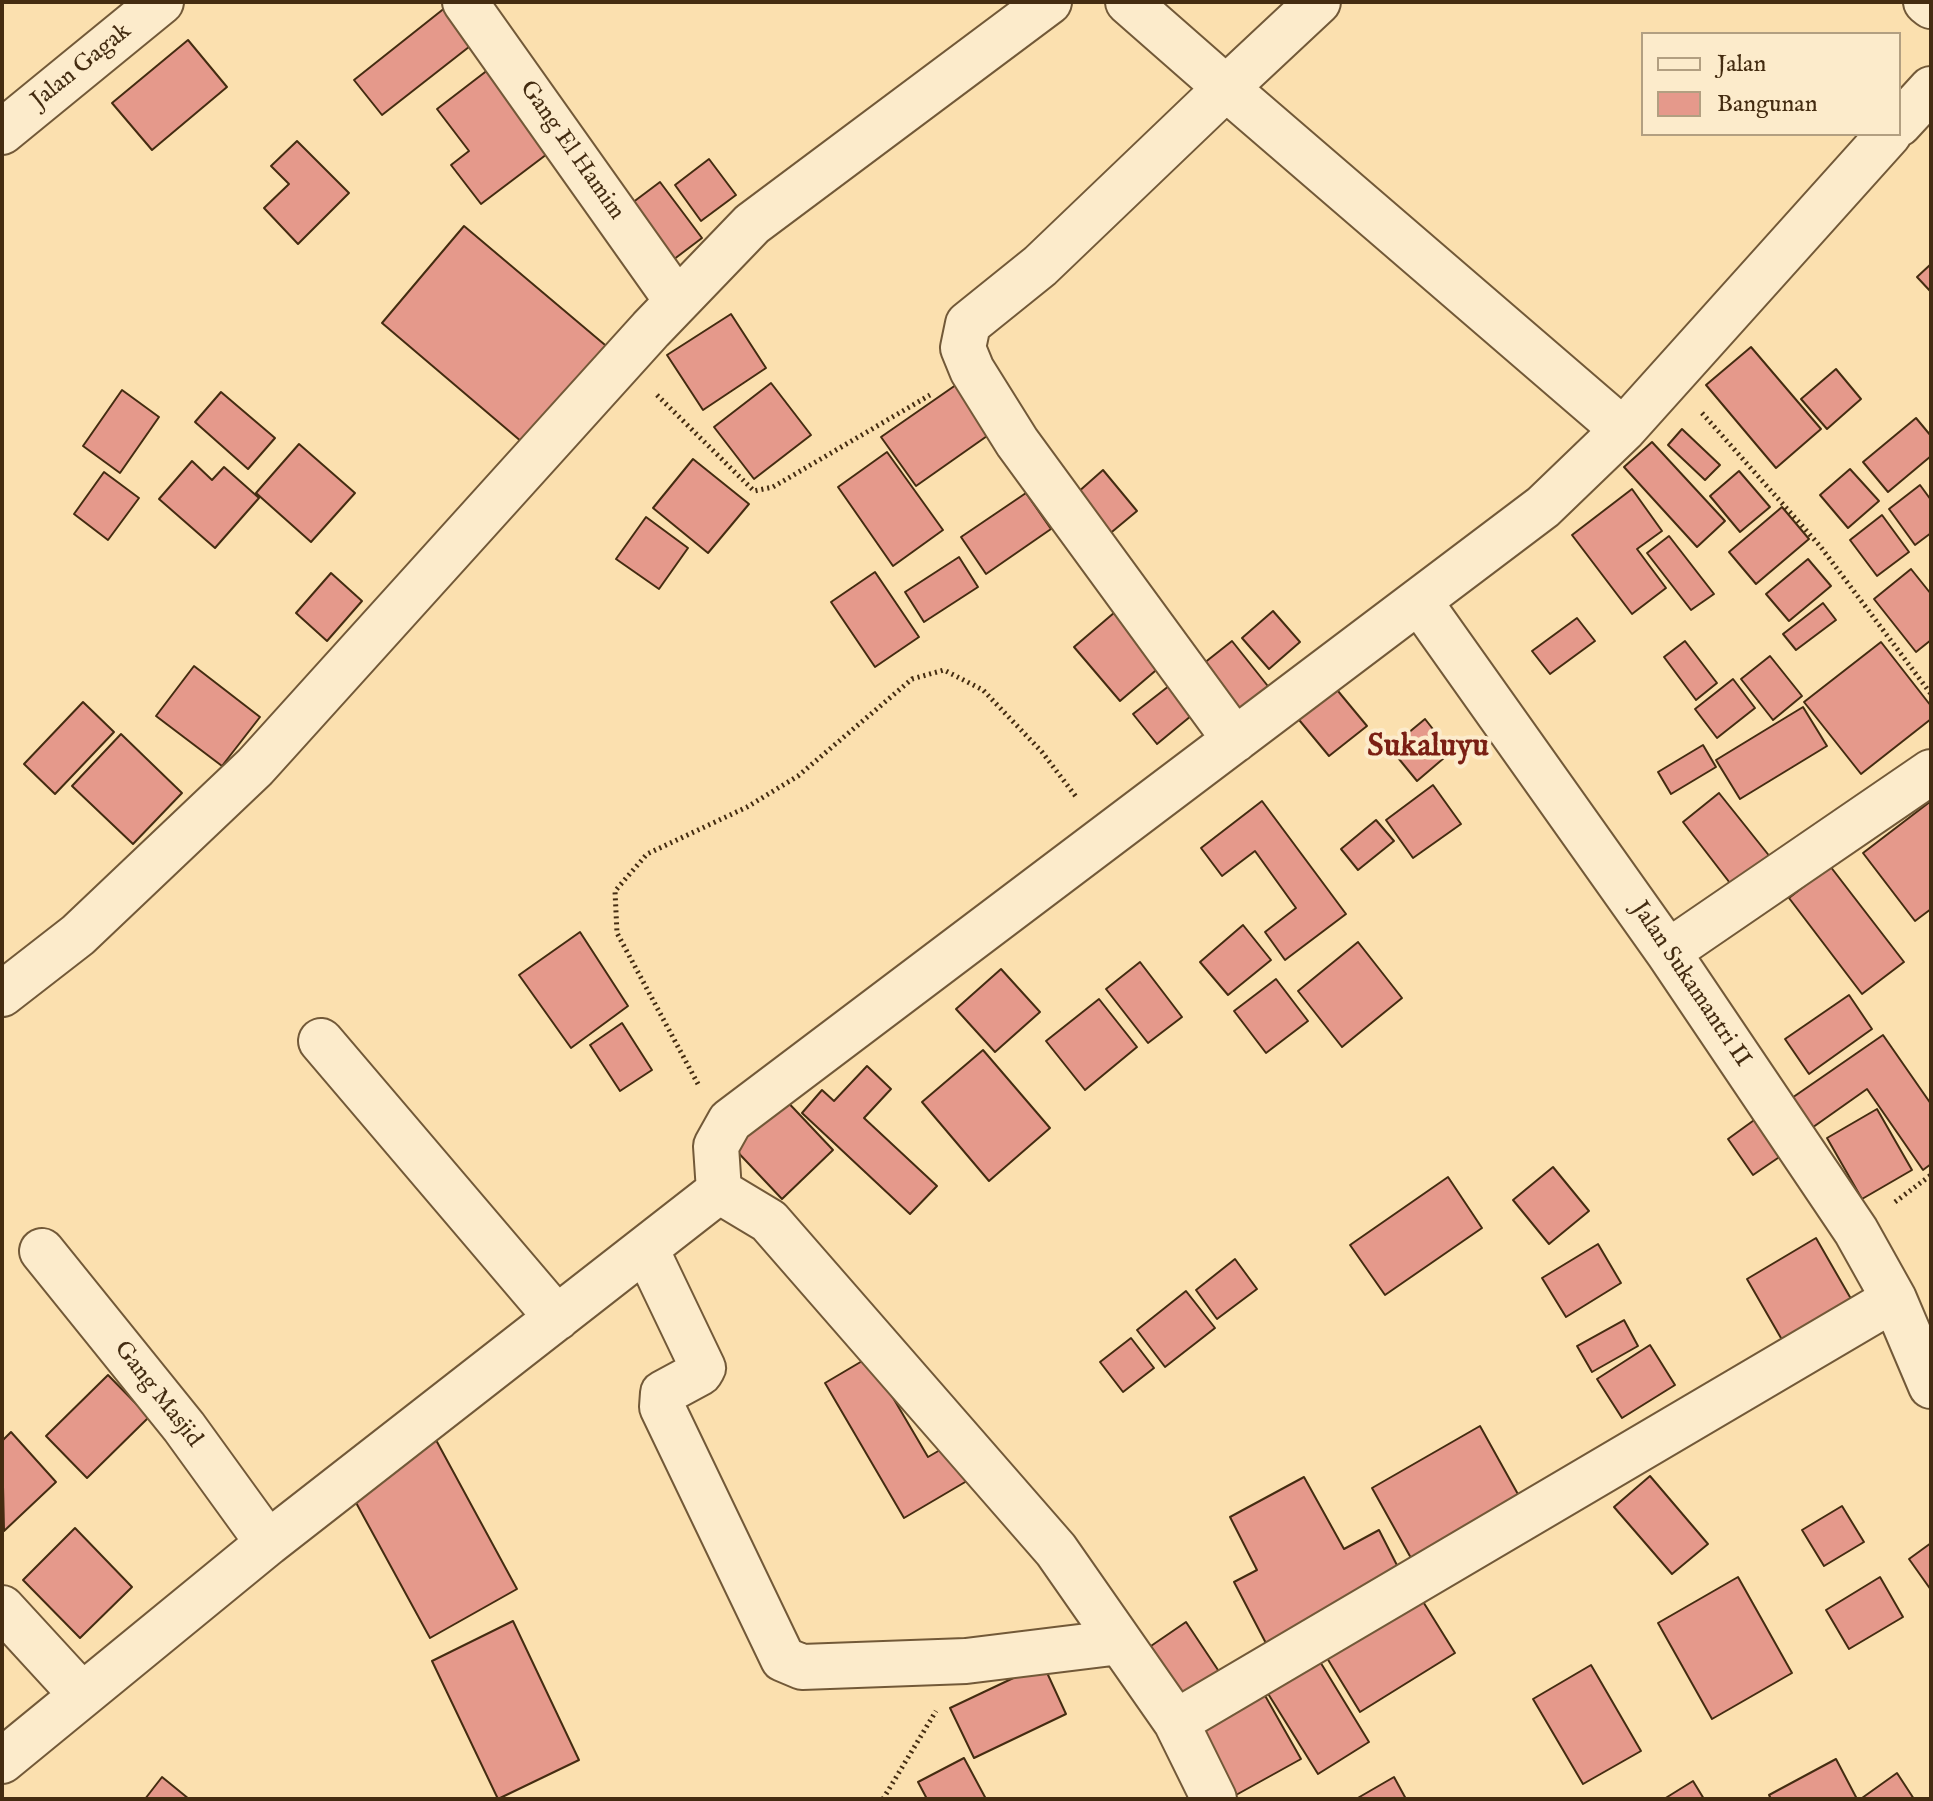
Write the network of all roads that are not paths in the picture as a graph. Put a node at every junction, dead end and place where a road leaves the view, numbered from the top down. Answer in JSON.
{"nodes":[{"id":1,"x":161,"y":2,"type":"edge"},
{"id":2,"x":465,"y":2,"type":"edge"},
{"id":3,"x":1049,"y":2,"type":"edge"},
{"id":4,"x":1128,"y":2,"type":"edge"},
{"id":5,"x":1318,"y":2,"type":"edge"},
{"id":6,"x":1926,"y":2,"type":"edge"},
{"id":7,"x":1931,"y":6,"type":"edge"},
{"id":8,"x":1226,"y":88,"type":"junction"},
{"id":9,"x":1931,"y":89,"type":"edge"},
{"id":10,"x":1901,"y":122,"type":"edge"},
{"id":11,"x":2,"y":132,"type":"edge"},
{"id":12,"x":1887,"y":136,"type":"edge"},
{"id":13,"x":677,"y":301,"type":"junction"},
{"id":14,"x":1623,"y":430,"type":"junction"},
{"id":15,"x":1419,"y":601,"type":"junction"},
{"id":16,"x":1235,"y":740,"type":"junction"},
{"id":17,"x":1931,"y":772,"type":"edge"},
{"id":18,"x":1668,"y":952,"type":"junction"},
{"id":19,"x":2,"y":994,"type":"edge"},
{"id":20,"x":321,"y":1041,"type":"dead end"},
{"id":21,"x":719,"y":1191,"type":"junction"},
{"id":22,"x":646,"y":1249,"type":"junction"},
{"id":23,"x":42,"y":1251,"type":"dead end"},
{"id":24,"x":1894,"y":1299,"type":"junction"},
{"id":25,"x":557,"y":1318,"type":"junction"},
{"id":26,"x":1931,"y":1386,"type":"edge"},
{"id":27,"x":268,"y":1543,"type":"junction"},
{"id":28,"x":2,"y":1608,"type":"edge"},
{"id":29,"x":1120,"y":1642,"type":"junction"},
{"id":30,"x":82,"y":1695,"type":"junction"},
{"id":31,"x":1176,"y":1722,"type":"junction"},
{"id":32,"x":2,"y":1761,"type":"edge"},
{"id":33,"x":1214,"y":1799,"type":"edge"}],
"edges":[{"from":1,"to":11,"type":"street","name":"Jalan Gagak"},
{"from":2,"to":13,"type":"street","name":"Gang El Hamim"},
{"from":3,"to":13,"type":"street"},
{"from":4,"to":8,"type":"street"},
{"from":5,"to":8,"type":"street"},
{"from":6,"to":7,"type":"street"},
{"from":8,"to":14,"type":"street"},
{"from":8,"to":16,"type":"street"},
{"from":9,"to":10,"type":"street"},
{"from":12,"to":14,"type":"street"},
{"from":13,"to":19,"type":"street"},
{"from":14,"to":15,"type":"street"},
{"from":15,"to":16,"type":"street"},
{"from":15,"to":18,"type":"street","name":"Jalan Sukamantri II"},
{"from":16,"to":21,"type":"street"},
{"from":17,"to":18,"type":"street"},
{"from":18,"to":24,"type":"street","name":"Jalan Sukamantri II"},
{"from":20,"to":25,"type":"street"},
{"from":21,"to":22,"type":"street"},
{"from":21,"to":29,"type":"street"},
{"from":22,"to":25,"type":"street"},
{"from":22,"to":29,"type":"street"},
{"from":23,"to":27,"type":"street","name":"Gang Masjid"},
{"from":24,"to":26,"type":"street","name":"Jalan Sukamantri II"},
{"from":24,"to":31,"type":"street"},
{"from":25,"to":27,"type":"street"},
{"from":27,"to":30,"type":"street"},
{"from":28,"to":30,"type":"street"},
{"from":29,"to":31,"type":"street"},
{"from":30,"to":32,"type":"street"},
{"from":31,"to":33,"type":"street"}]}
